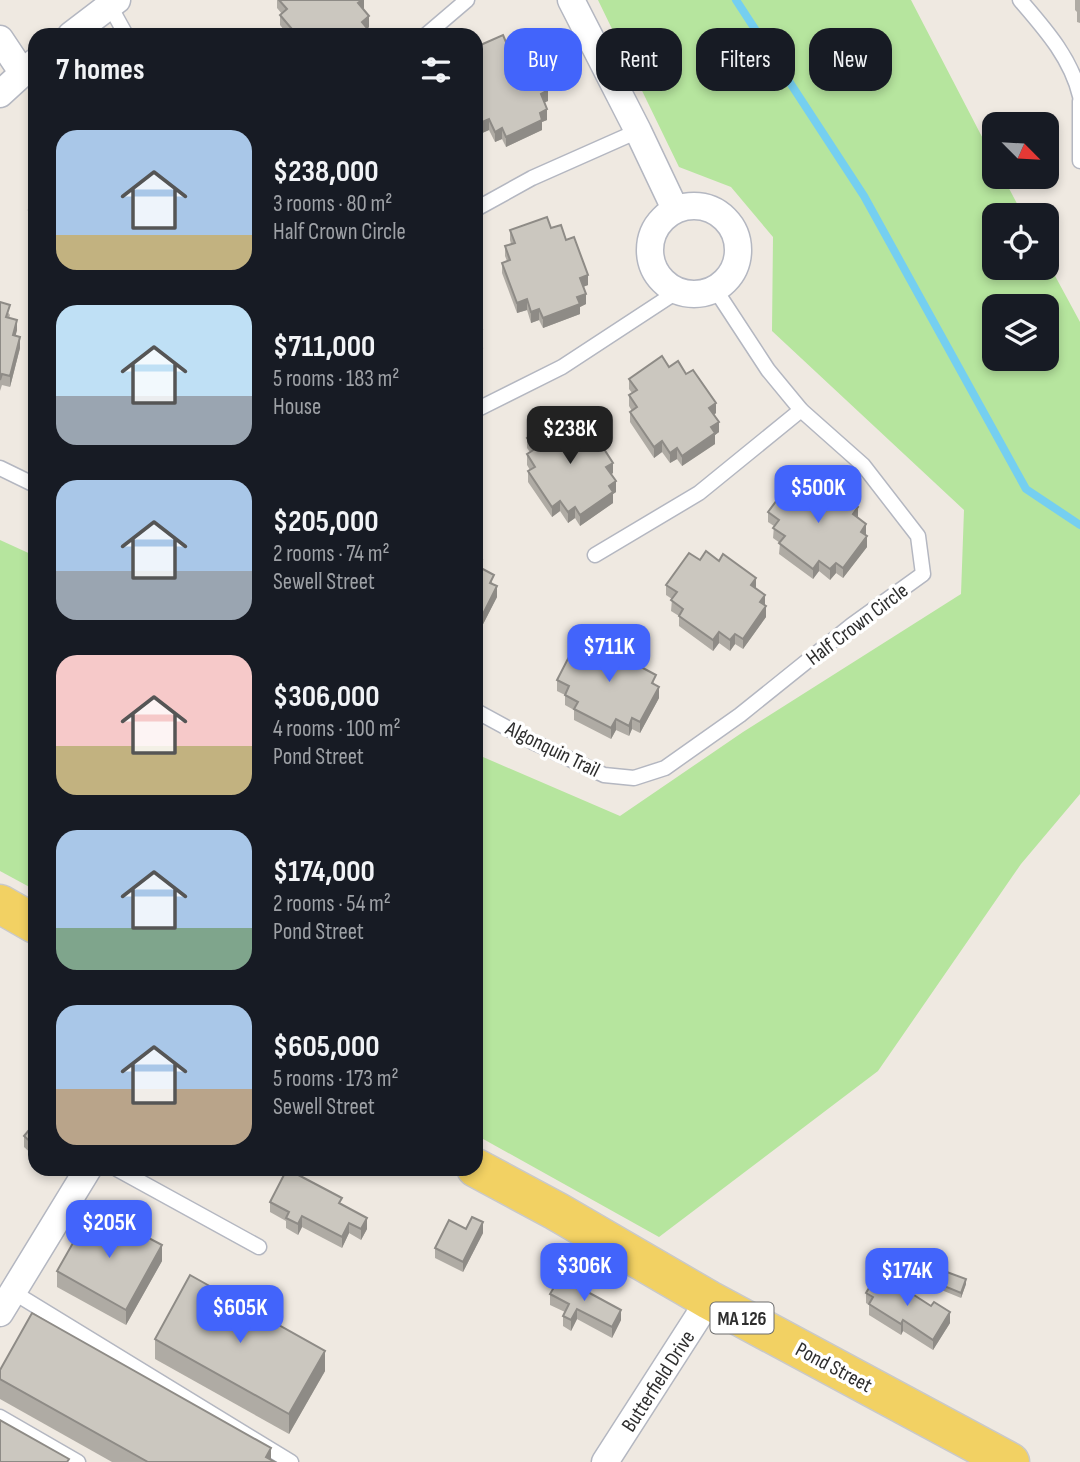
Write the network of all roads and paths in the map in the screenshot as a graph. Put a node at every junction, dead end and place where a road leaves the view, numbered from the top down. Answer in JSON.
{"nodes":[{"id":1,"x":467,"y":0,"type":"edge"},
{"id":2,"x":571,"y":0,"type":"edge"},
{"id":3,"x":1020,"y":0,"type":"edge"},
{"id":4,"x":1040,"y":0,"type":"edge"},
{"id":5,"x":114,"y":3,"type":"edge"},
{"id":6,"x":1031,"y":12,"type":"junction"},
{"id":7,"x":80,"y":28,"type":"edge"},
{"id":8,"x":124,"y":28,"type":"edge"},
{"id":9,"x":434,"y":28,"type":"edge"},
{"id":10,"x":0,"y":39,"type":"edge"},
{"id":11,"x":28,"y":67,"type":"edge"},
{"id":12,"x":0,"y":94,"type":"edge"},
{"id":13,"x":1080,"y":98,"type":"edge"},
{"id":14,"x":638,"y":131,"type":"junction"},
{"id":15,"x":1080,"y":160,"type":"edge"},
{"id":16,"x":483,"y":205,"type":"edge"},
{"id":17,"x":675,"y":209,"type":"junction"},
{"id":18,"x":715,"y":289,"type":"junction"},
{"id":19,"x":678,"y":291,"type":"junction"},
{"id":20,"x":483,"y":406,"type":"edge"},
{"id":21,"x":801,"y":410,"type":"junction"},
{"id":22,"x":0,"y":468,"type":"edge"},
{"id":23,"x":28,"y":482,"type":"edge"},
{"id":24,"x":595,"y":555,"type":"dead end"},
{"id":25,"x":483,"y":715,"type":"edge"},
{"id":26,"x":740,"y":715,"type":"joint"},
{"id":27,"x":0,"y":904,"type":"edge"},
{"id":28,"x":28,"y":920,"type":"edge"},
{"id":29,"x":483,"y":1172,"type":"edge"},
{"id":30,"x":84,"y":1176,"type":"edge"},
{"id":31,"x":130,"y":1176,"type":"edge"},
{"id":32,"x":259,"y":1247,"type":"dead end"},
{"id":33,"x":709,"y":1300,"type":"junction"},
{"id":34,"x":6,"y":1302,"type":"edge"},
{"id":35,"x":0,"y":1418,"type":"edge"},
{"id":36,"x":1000,"y":1460,"type":"edge"},
{"id":37,"x":78,"y":1462,"type":"edge"},
{"id":38,"x":291,"y":1462,"type":"edge"},
{"id":39,"x":605,"y":1462,"type":"edge"}],
"edges":[{"from":1,"to":9,"type":"lane"},
{"from":2,"to":14,"type":"street"},
{"from":3,"to":6,"type":"lane"},
{"from":4,"to":6,"type":"lane"},
{"from":5,"to":7,"type":"street"},
{"from":5,"to":8,"type":"lane"},
{"from":6,"to":13,"type":"lane"},
{"from":10,"to":11,"type":"street"},
{"from":11,"to":12,"type":"street"},
{"from":13,"to":15,"type":"lane"},
{"from":14,"to":16,"type":"lane"},
{"from":14,"to":17,"type":"street"},
{"from":17,"to":18,"type":"street"},
{"from":17,"to":19,"type":"street"},
{"from":18,"to":19,"type":"street"},
{"from":18,"to":21,"type":"lane","name":"Half Crown Circle"},
{"from":19,"to":20,"type":"lane"},
{"from":21,"to":24,"type":"lane"},
{"from":21,"to":26,"type":"lane","name":"Half Crown Circle"},
{"from":22,"to":23,"type":"lane"},
{"from":25,"to":26,"type":"lane","name":"Algonquin Trail"},
{"from":27,"to":28,"type":"main road"},
{"from":29,"to":33,"type":"main road","name":"Pond Street","number":"MA 126"},
{"from":30,"to":34,"type":"street"},
{"from":31,"to":32,"type":"lane"},
{"from":33,"to":36,"type":"main road","name":"Pond Street","number":"MA 126"},
{"from":33,"to":39,"type":"street","name":"Butterfield Drive"},
{"from":34,"to":38,"type":"lane"},
{"from":35,"to":37,"type":"lane"}]}
